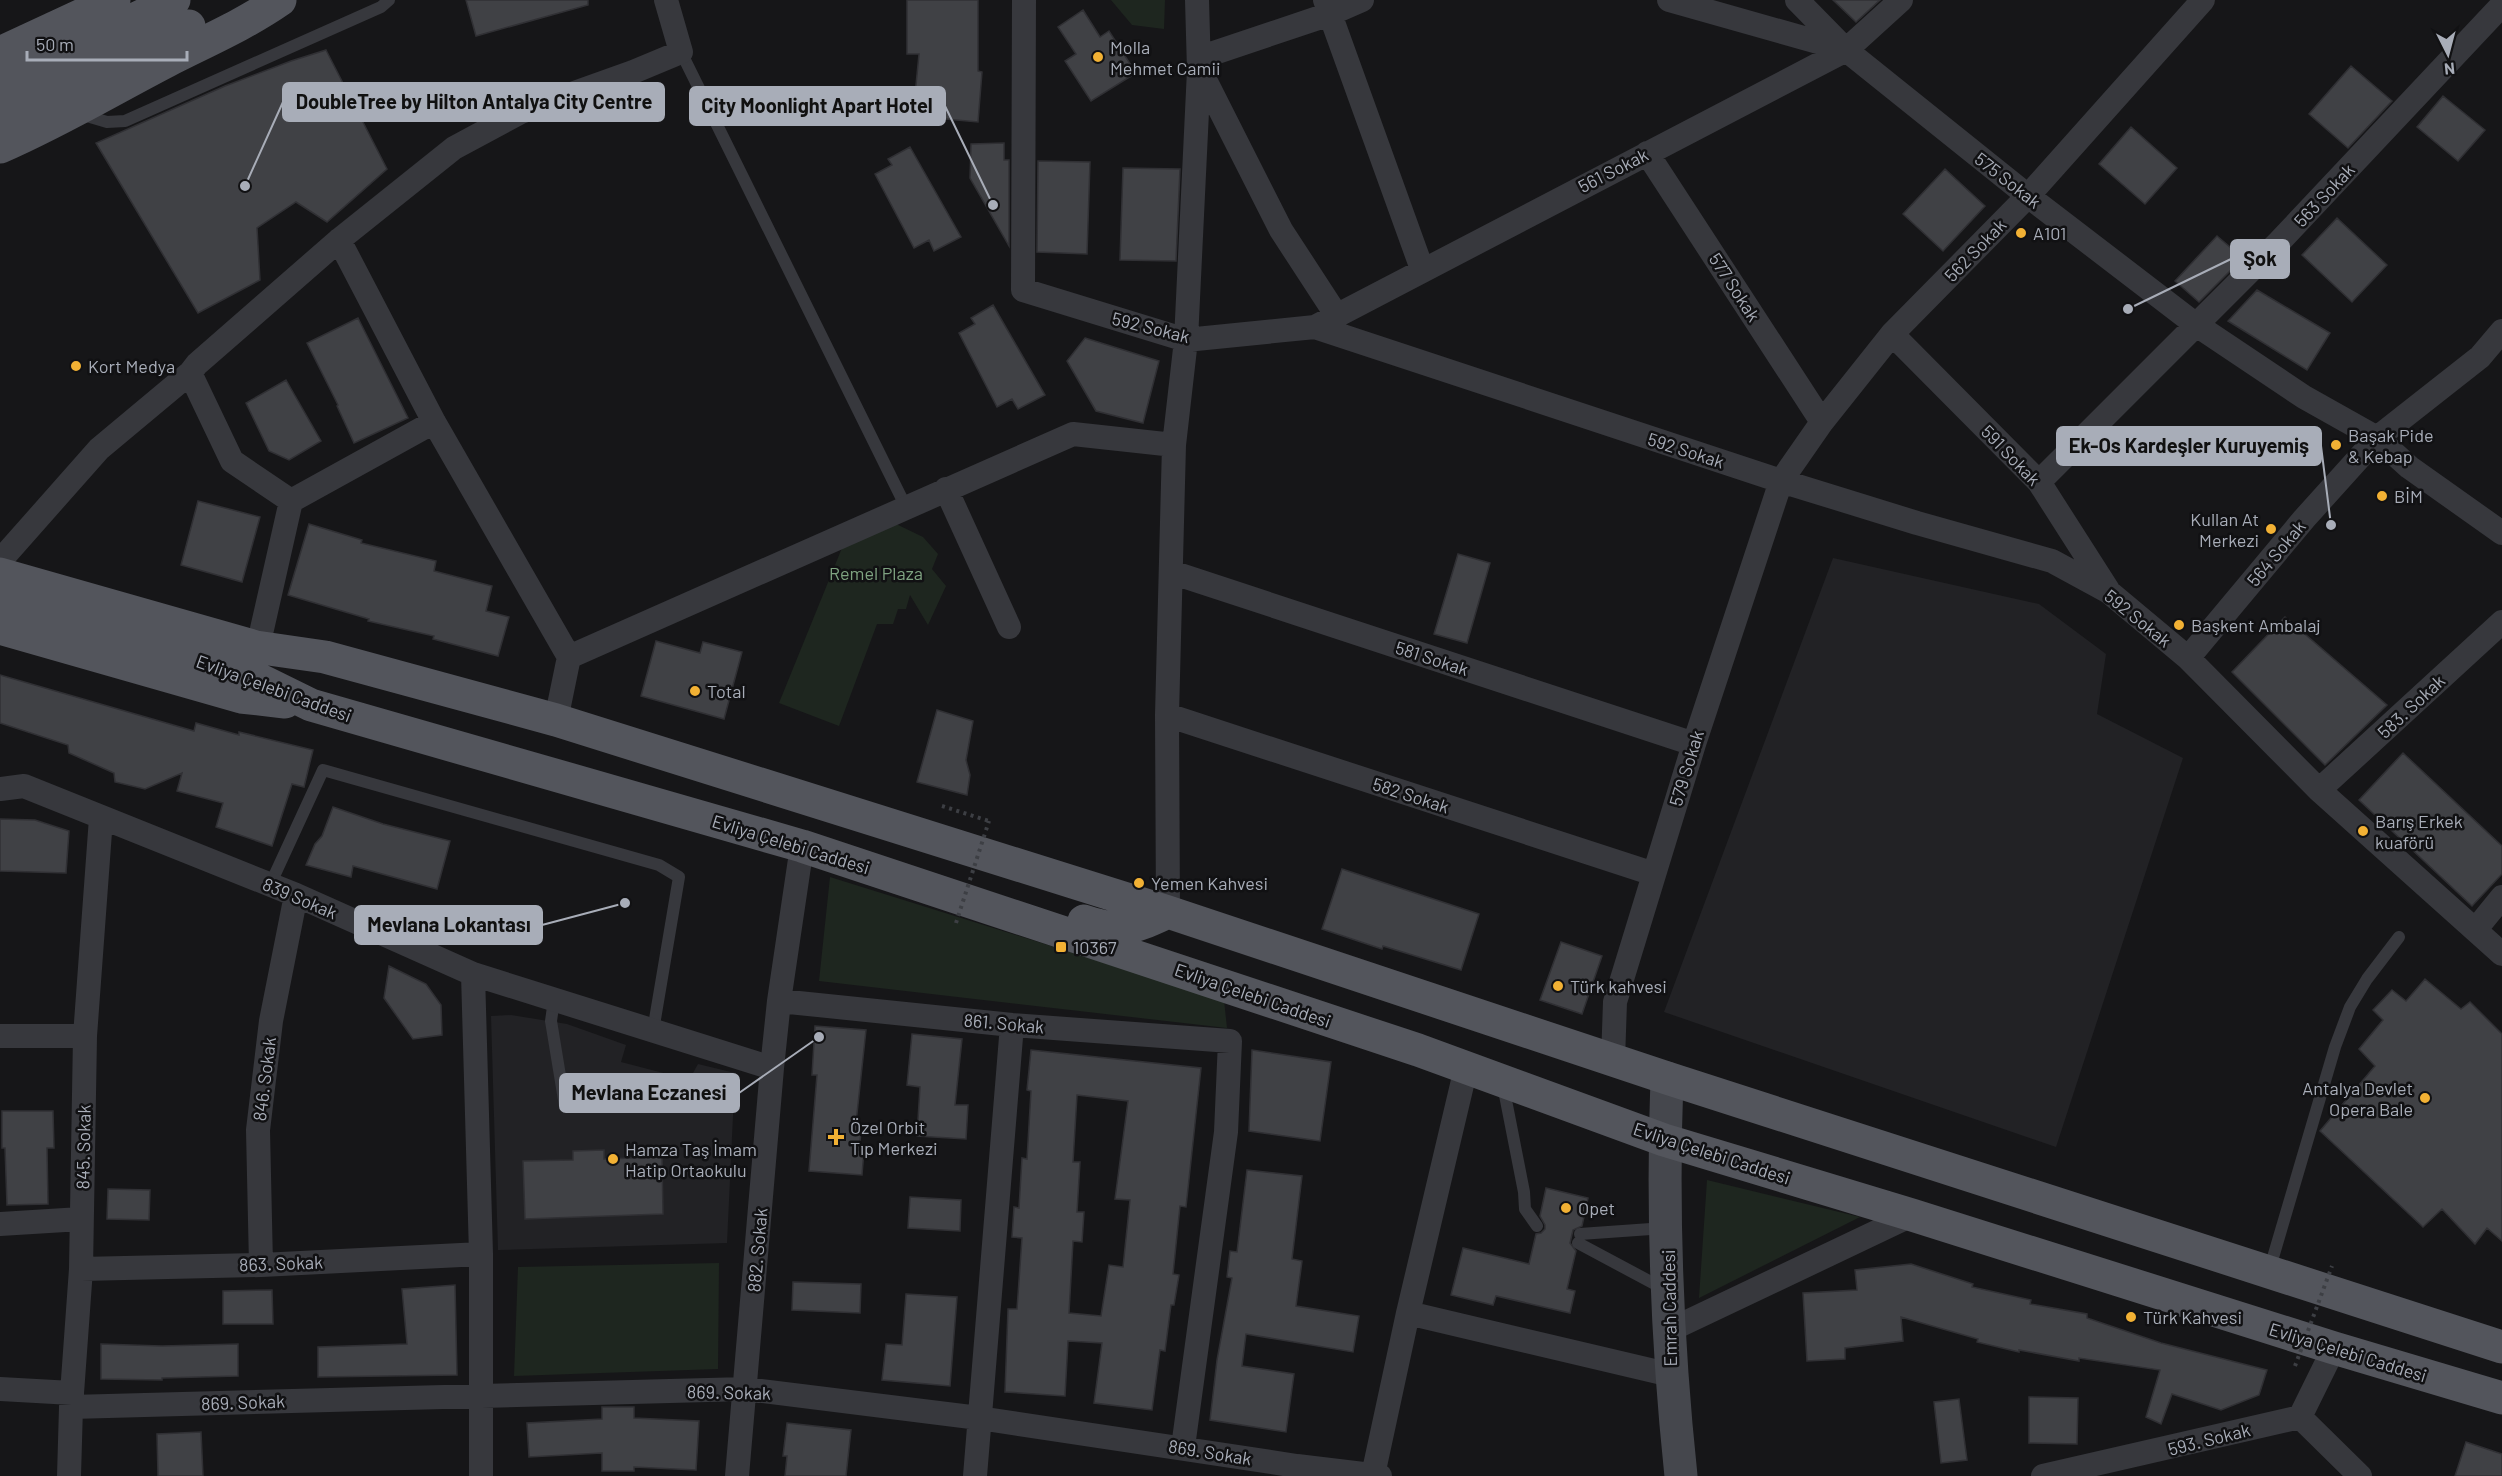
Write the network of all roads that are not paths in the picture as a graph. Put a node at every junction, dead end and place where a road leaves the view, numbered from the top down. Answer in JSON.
{"nodes":[{"id":1,"x":114,"y":0,"type":"edge"},
{"id":2,"x":174,"y":0,"type":"edge"},
{"id":3,"x":252,"y":0,"type":"edge"},
{"id":4,"x":280,"y":0,"type":"edge"},
{"id":5,"x":389,"y":0,"type":"edge"},
{"id":6,"x":666,"y":0,"type":"edge"},
{"id":7,"x":1024,"y":0,"type":"edge"},
{"id":8,"x":1197,"y":0,"type":"edge"},
{"id":9,"x":1362,"y":0,"type":"edge"},
{"id":10,"x":1669,"y":0,"type":"edge"},
{"id":11,"x":1797,"y":0,"type":"edge"},
{"id":12,"x":1901,"y":0,"type":"edge"},
{"id":13,"x":2203,"y":0,"type":"edge"},
{"id":14,"x":2502,"y":5,"type":"edge"},
{"id":15,"x":1328,"y":7,"type":"edge"},
{"id":16,"x":1846,"y":50,"type":"junction"},
{"id":17,"x":681,"y":52,"type":"junction"},
{"id":18,"x":0,"y":53,"type":"edge"},
{"id":19,"x":1199,"y":64,"type":"junction"},
{"id":20,"x":0,"y":85,"type":"edge"},
{"id":21,"x":73,"y":111,"type":"junction"},
{"id":22,"x":0,"y":113,"type":"edge"},
{"id":23,"x":0,"y":147,"type":"edge"},
{"id":24,"x":1647,"y":153,"type":"junction"},
{"id":25,"x":2028,"y":196,"type":"junction"},
{"id":26,"x":339,"y":240,"type":"junction"},
{"id":27,"x":1422,"y":269,"type":"junction"},
{"id":28,"x":1337,"y":316,"type":"junction"},
{"id":29,"x":2195,"y":324,"type":"junction"},
{"id":30,"x":1315,"y":327,"type":"junction"},
{"id":31,"x":2502,"y":331,"type":"edge"},
{"id":32,"x":1892,"y":334,"type":"junction"},
{"id":33,"x":1186,"y":340,"type":"junction"},
{"id":34,"x":190,"y":373,"type":"junction"},
{"id":35,"x":434,"y":422,"type":"junction"},
{"id":36,"x":1822,"y":422,"type":"junction"},
{"id":37,"x":2377,"y":438,"type":"junction"},
{"id":38,"x":1174,"y":445,"type":"junction"},
{"id":39,"x":1781,"y":481,"type":"junction"},
{"id":40,"x":2039,"y":482,"type":"junction"},
{"id":41,"x":946,"y":489,"type":"junction"},
{"id":42,"x":291,"y":501,"type":"junction"},
{"id":43,"x":906,"y":507,"type":"junction"},
{"id":44,"x":2502,"y":533,"type":"edge"},
{"id":45,"x":2,"y":560,"type":"edge"},
{"id":46,"x":1171,"y":573,"type":"junction"},
{"id":47,"x":2109,"y":592,"type":"junction"},
{"id":48,"x":0,"y":604,"type":"edge"},
{"id":49,"x":2502,"y":622,"type":"edge"},
{"id":50,"x":1009,"y":627,"type":"dead end"},
{"id":51,"x":0,"y":628,"type":"edge"},
{"id":52,"x":261,"y":629,"type":"junction"},
{"id":53,"x":325,"y":657,"type":"junction"},
{"id":54,"x":569,"y":657,"type":"junction"},
{"id":55,"x":2188,"y":658,"type":"junction"},
{"id":56,"x":311,"y":705,"type":"junction"},
{"id":57,"x":1167,"y":715,"type":"junction"},
{"id":58,"x":556,"y":720,"type":"junction"},
{"id":59,"x":1694,"y":744,"type":"junction"},
{"id":60,"x":0,"y":789,"type":"edge"},
{"id":61,"x":2319,"y":790,"type":"junction"},
{"id":62,"x":101,"y":818,"type":"junction"},
{"id":63,"x":802,"y":846,"type":"junction"},
{"id":64,"x":1654,"y":874,"type":"junction"},
{"id":65,"x":270,"y":885,"type":"junction"},
{"id":66,"x":296,"y":896,"type":"junction"},
{"id":67,"x":2502,"y":897,"type":"edge"},
{"id":68,"x":1168,"y":912,"type":"junction"},
{"id":69,"x":2476,"y":929,"type":"junction"},
{"id":70,"x":2399,"y":938,"type":"dead end"},
{"id":71,"x":2502,"y":954,"type":"edge"},
{"id":72,"x":474,"y":974,"type":"junction"},
{"id":73,"x":554,"y":1000,"type":"junction"},
{"id":74,"x":779,"y":1001,"type":"junction"},
{"id":75,"x":1012,"y":1025,"type":"junction"},
{"id":76,"x":653,"y":1031,"type":"junction"},
{"id":77,"x":0,"y":1036,"type":"edge"},
{"id":78,"x":85,"y":1036,"type":"junction"},
{"id":79,"x":1613,"y":1060,"type":"junction"},
{"id":80,"x":772,"y":1068,"type":"junction"},
{"id":81,"x":1466,"y":1068,"type":"junction"},
{"id":82,"x":1667,"y":1078,"type":"junction"},
{"id":83,"x":1502,"y":1081,"type":"junction"},
{"id":84,"x":565,"y":1106,"type":"dead end"},
{"id":85,"x":1664,"y":1140,"type":"junction"},
{"id":86,"x":1912,"y":1215,"type":"junction"},
{"id":87,"x":81,"y":1219,"type":"junction"},
{"id":88,"x":0,"y":1224,"type":"edge"},
{"id":89,"x":1537,"y":1227,"type":"dead end"},
{"id":90,"x":1667,"y":1228,"type":"junction"},
{"id":91,"x":481,"y":1254,"type":"junction"},
{"id":92,"x":261,"y":1265,"type":"junction"},
{"id":93,"x":81,"y":1269,"type":"junction"},
{"id":94,"x":2268,"y":1273,"type":"junction"},
{"id":95,"x":1669,"y":1291,"type":"junction"},
{"id":96,"x":1408,"y":1313,"type":"junction"},
{"id":97,"x":1670,"y":1330,"type":"junction"},
{"id":98,"x":2502,"y":1347,"type":"edge"},
{"id":99,"x":2334,"y":1348,"type":"junction"},
{"id":100,"x":1671,"y":1375,"type":"junction"},
{"id":101,"x":0,"y":1389,"type":"edge"},
{"id":102,"x":746,"y":1389,"type":"junction"},
{"id":103,"x":482,"y":1396,"type":"junction"},
{"id":104,"x":2502,"y":1398,"type":"edge"},
{"id":105,"x":72,"y":1400,"type":"junction"},
{"id":106,"x":2300,"y":1417,"type":"junction"},
{"id":107,"x":979,"y":1418,"type":"junction"},
{"id":108,"x":1183,"y":1448,"type":"junction"},
{"id":109,"x":1296,"y":1471,"type":"edge"},
{"id":110,"x":1377,"y":1475,"type":"edge"},
{"id":111,"x":69,"y":1476,"type":"edge"},
{"id":112,"x":481,"y":1476,"type":"edge"},
{"id":113,"x":737,"y":1476,"type":"edge"},
{"id":114,"x":975,"y":1476,"type":"edge"},
{"id":115,"x":1681,"y":1476,"type":"edge"},
{"id":116,"x":2043,"y":1476,"type":"edge"},
{"id":117,"x":2360,"y":1476,"type":"edge"}],
"edges":[{"from":1,"to":18,"type":"main road"},
{"from":2,"to":20,"type":"main road"},
{"from":3,"to":22,"type":"main road"},
{"from":4,"to":21,"type":"main road"},
{"from":5,"to":21,"type":"lane"},
{"from":6,"to":17,"type":"street"},
{"from":7,"to":33,"type":"street","name":"592 Sokak"},
{"from":8,"to":19,"type":"street"},
{"from":9,"to":15,"type":"street"},
{"from":10,"to":16,"type":"street","name":"575 Sokak"},
{"from":11,"to":16,"type":"street"},
{"from":12,"to":16,"type":"street","name":"561 Sokak"},
{"from":13,"to":25,"type":"street","name":"562 Sokak"},
{"from":14,"to":29,"type":"street","name":"563 Sokak"},
{"from":15,"to":19,"type":"street"},
{"from":15,"to":27,"type":"street"},
{"from":16,"to":24,"type":"street","name":"561 Sokak"},
{"from":16,"to":25,"type":"street","name":"575 Sokak"},
{"from":17,"to":26,"type":"street"},
{"from":17,"to":43,"type":"lane"},
{"from":19,"to":28,"type":"street"},
{"from":19,"to":33,"type":"street"},
{"from":21,"to":23,"type":"main road"},
{"from":24,"to":27,"type":"street","name":"561 Sokak"},
{"from":24,"to":36,"type":"street","name":"577 Sokak"},
{"from":25,"to":29,"type":"street","name":"575 Sokak"},
{"from":25,"to":32,"type":"street","name":"562 Sokak"},
{"from":26,"to":34,"type":"street"},
{"from":26,"to":35,"type":"street"},
{"from":27,"to":28,"type":"street","name":"561 Sokak"},
{"from":28,"to":30,"type":"street","name":"561 Sokak"},
{"from":29,"to":37,"type":"street","name":"575 Sokak"},
{"from":29,"to":40,"type":"street","name":"563 Sokak"},
{"from":30,"to":33,"type":"street","name":"592 Sokak"},
{"from":30,"to":39,"type":"street","name":"592 Sokak"},
{"from":31,"to":37,"type":"street","name":"564 Sokak"},
{"from":32,"to":36,"type":"street","name":"562 Sokak"},
{"from":32,"to":40,"type":"street","name":"591 Sokak"},
{"from":33,"to":38,"type":"street"},
{"from":34,"to":42,"type":"street"},
{"from":34,"to":45,"type":"street"},
{"from":35,"to":42,"type":"street"},
{"from":35,"to":54,"type":"street"},
{"from":36,"to":39,"type":"street","name":"562 Sokak"},
{"from":37,"to":44,"type":"street","name":"575 Sokak"},
{"from":37,"to":55,"type":"street","name":"564 Sokak"},
{"from":38,"to":41,"type":"street"},
{"from":38,"to":46,"type":"street"},
{"from":39,"to":47,"type":"street","name":"592 Sokak"},
{"from":39,"to":59,"type":"street","name":"579 Sokak"},
{"from":40,"to":47,"type":"street","name":"591 Sokak"},
{"from":41,"to":43,"type":"street"},
{"from":41,"to":50,"type":"street"},
{"from":42,"to":52,"type":"street"},
{"from":43,"to":54,"type":"street"},
{"from":45,"to":52,"type":"main road"},
{"from":45,"to":53,"type":"main road","name":"Evliya Çelebi Caddesi"},
{"from":46,"to":57,"type":"street"},
{"from":46,"to":59,"type":"street","name":"581 Sokak"},
{"from":47,"to":55,"type":"street","name":"592 Sokak"},
{"from":48,"to":56,"type":"main road","name":"Evliya Çelebi Caddesi"},
{"from":49,"to":61,"type":"street","name":"583. Sokak"},
{"from":51,"to":56,"type":"main road"},
{"from":52,"to":53,"type":"main road"},
{"from":53,"to":58,"type":"main road","name":"Evliya Çelebi Caddesi"},
{"from":54,"to":58,"type":"street"},
{"from":55,"to":61,"type":"street","name":"592 Sokak"},
{"from":56,"to":63,"type":"main road","name":"Evliya Çelebi Caddesi"},
{"from":57,"to":64,"type":"street","name":"582 Sokak"},
{"from":57,"to":68,"type":"street"},
{"from":58,"to":68,"type":"main road","name":"Evliya Çelebi Caddesi"},
{"from":59,"to":64,"type":"street","name":"579 Sokak"},
{"from":60,"to":62,"type":"street","name":"839 Sokak"},
{"from":61,"to":69,"type":"street","name":"592 Sokak"},
{"from":62,"to":65,"type":"street","name":"839 Sokak"},
{"from":62,"to":78,"type":"street","name":"845. Sokak"},
{"from":63,"to":68,"type":"main road"},
{"from":63,"to":74,"type":"street","name":"882. Sokak"},
{"from":63,"to":81,"type":"main road","name":"Evliya Çelebi Caddesi"},
{"from":64,"to":79,"type":"street","name":"579 Sokak"},
{"from":65,"to":66,"type":"street","name":"839 Sokak"},
{"from":65,"to":76,"type":"lane"},
{"from":66,"to":72,"type":"street","name":"839 Sokak"},
{"from":66,"to":92,"type":"street","name":"846. Sokak"},
{"from":67,"to":69,"type":"street"},
{"from":68,"to":79,"type":"main road","name":"Evliya Çelebi Caddesi"},
{"from":69,"to":71,"type":"street","name":"592 Sokak"},
{"from":70,"to":94,"type":"lane"},
{"from":72,"to":73,"type":"street","name":"839 Sokak"},
{"from":72,"to":91,"type":"street"},
{"from":73,"to":76,"type":"street","name":"839 Sokak"},
{"from":73,"to":84,"type":"lane"},
{"from":74,"to":75,"type":"street","name":"861. Sokak"},
{"from":74,"to":80,"type":"street","name":"882. Sokak"},
{"from":75,"to":107,"type":"street"},
{"from":75,"to":108,"type":"street","name":"861. Sokak"},
{"from":76,"to":80,"type":"street","name":"839 Sokak"},
{"from":77,"to":78,"type":"street"},
{"from":78,"to":87,"type":"street","name":"845. Sokak"},
{"from":79,"to":82,"type":"main road","name":"Evliya Çelebi Caddesi"},
{"from":80,"to":102,"type":"street","name":"882. Sokak"},
{"from":81,"to":83,"type":"main road","name":"Evliya Çelebi Caddesi"},
{"from":81,"to":96,"type":"street"},
{"from":82,"to":85,"type":"street","name":"Emrah Caddesi"},
{"from":82,"to":94,"type":"main road"},
{"from":83,"to":85,"type":"main road","name":"Evliya Çelebi Caddesi"},
{"from":83,"to":89,"type":"lane"},
{"from":85,"to":86,"type":"main road","name":"Evliya Çelebi Caddesi"},
{"from":85,"to":90,"type":"street","name":"Emrah Caddesi"},
{"from":86,"to":97,"type":"street"},
{"from":86,"to":99,"type":"main road","name":"Evliya Çelebi Caddesi"},
{"from":87,"to":88,"type":"street"},
{"from":87,"to":93,"type":"street","name":"845. Sokak"},
{"from":90,"to":95,"type":"street","name":"Emrah Caddesi"},
{"from":90,"to":95,"type":"lane"},
{"from":91,"to":92,"type":"street","name":"863. Sokak"},
{"from":91,"to":103,"type":"street"},
{"from":92,"to":93,"type":"street","name":"863. Sokak"},
{"from":93,"to":105,"type":"street","name":"845. Sokak"},
{"from":94,"to":98,"type":"main road"},
{"from":95,"to":97,"type":"street","name":"Emrah Caddesi"},
{"from":96,"to":100,"type":"street"},
{"from":96,"to":110,"type":"street"},
{"from":97,"to":100,"type":"street","name":"Emrah Caddesi"},
{"from":99,"to":104,"type":"main road","name":"Evliya Çelebi Caddesi"},
{"from":99,"to":106,"type":"street"},
{"from":100,"to":115,"type":"street","name":"Emrah Caddesi"},
{"from":101,"to":105,"type":"street","name":"869. Sokak"},
{"from":102,"to":103,"type":"street","name":"869. Sokak"},
{"from":102,"to":107,"type":"street","name":"869. Sokak"},
{"from":102,"to":113,"type":"street","name":"882. Sokak"},
{"from":103,"to":105,"type":"street","name":"869. Sokak"},
{"from":103,"to":112,"type":"street"},
{"from":105,"to":111,"type":"street","name":"845. Sokak"},
{"from":106,"to":116,"type":"street","name":"593. Sokak"},
{"from":106,"to":117,"type":"street"},
{"from":107,"to":108,"type":"street","name":"869. Sokak"},
{"from":107,"to":114,"type":"street"},
{"from":108,"to":109,"type":"street","name":"869. Sokak"},
{"from":109,"to":110,"type":"street","name":"869. Sokak"}]}
